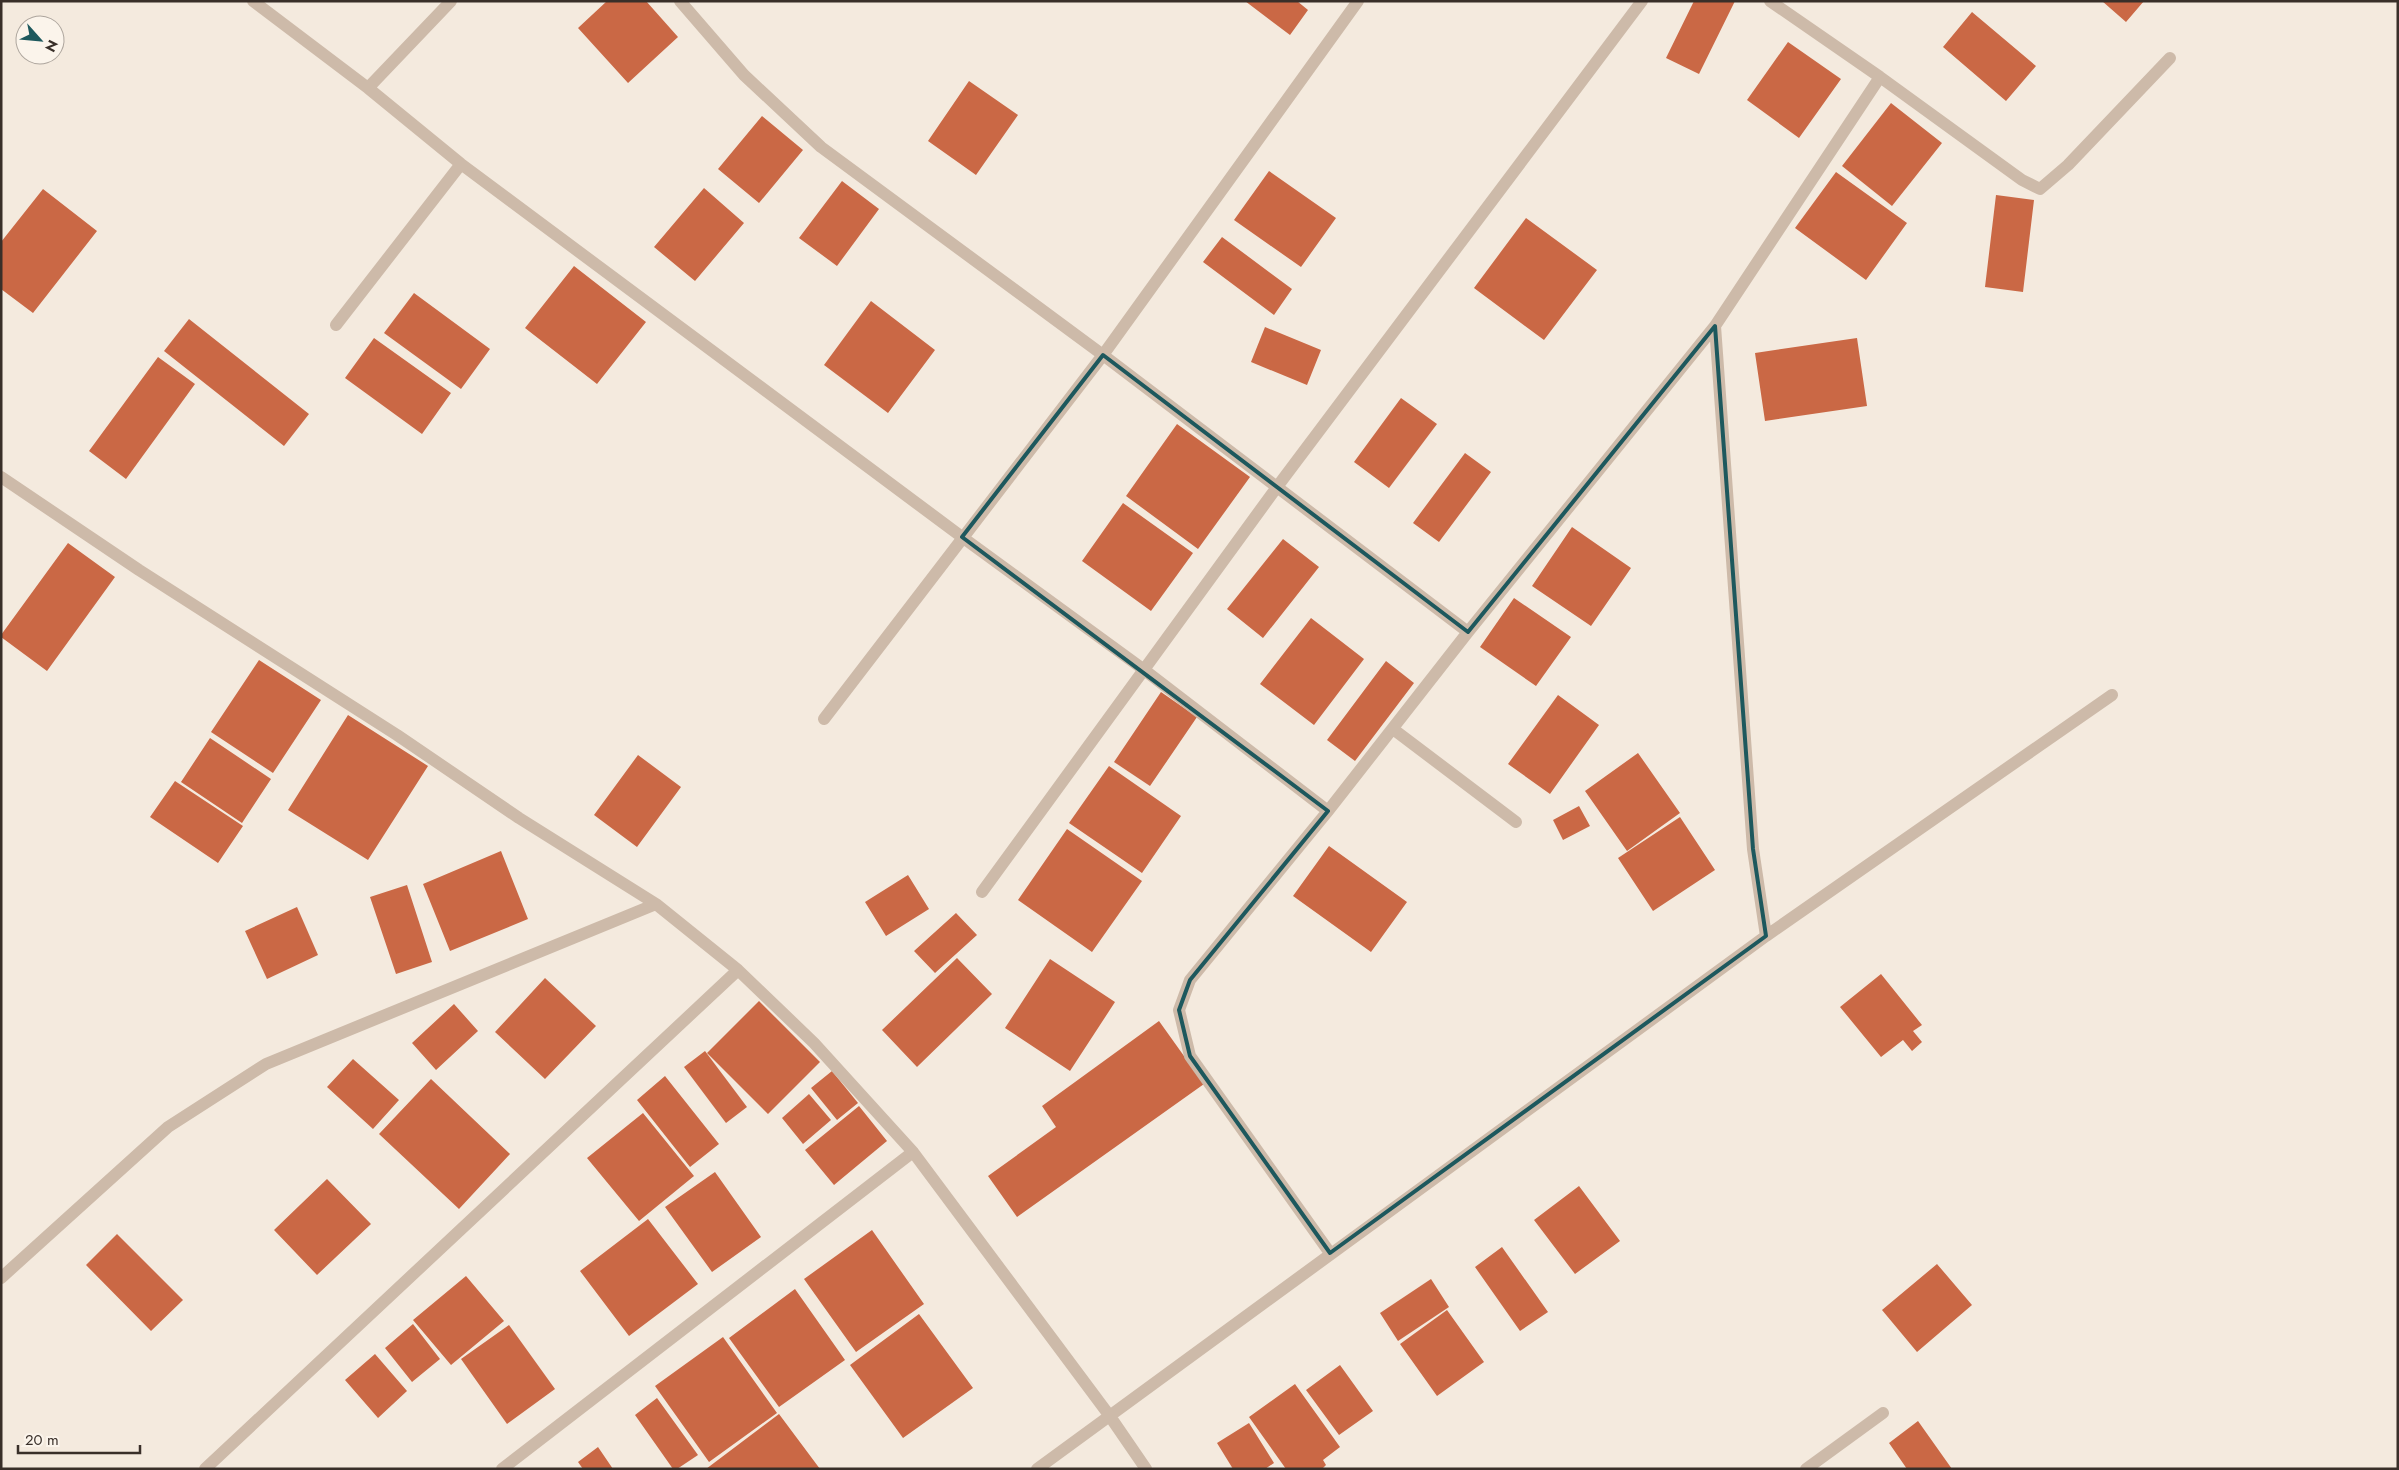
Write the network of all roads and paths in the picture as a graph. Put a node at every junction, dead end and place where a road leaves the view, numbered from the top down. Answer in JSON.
{"nodes":[{"id":1,"x":253,"y":1,"type":"edge"},
{"id":2,"x":451,"y":1,"type":"edge"},
{"id":3,"x":680,"y":1,"type":"edge"},
{"id":4,"x":1358,"y":1,"type":"edge"},
{"id":5,"x":1642,"y":1,"type":"edge"},
{"id":6,"x":1770,"y":1,"type":"edge"},
{"id":7,"x":2170,"y":58,"type":"dead end"},
{"id":8,"x":1880,"y":77,"type":"junction"},
{"id":9,"x":368,"y":88,"type":"junction"},
{"id":10,"x":461,"y":164,"type":"junction"},
{"id":11,"x":336,"y":325,"type":"dead end"},
{"id":12,"x":1715,"y":326,"type":"junction"},
{"id":13,"x":1103,"y":355,"type":"junction"},
{"id":14,"x":1,"y":477,"type":"edge"},
{"id":15,"x":1277,"y":487,"type":"junction"},
{"id":16,"x":962,"y":537,"type":"junction"},
{"id":17,"x":1468,"y":632,"type":"junction"},
{"id":18,"x":1143,"y":669,"type":"junction"},
{"id":19,"x":2112,"y":695,"type":"dead end"},
{"id":20,"x":824,"y":719,"type":"dead end"},
{"id":21,"x":1393,"y":729,"type":"junction"},
{"id":22,"x":1328,"y":811,"type":"junction"},
{"id":23,"x":1516,"y":822,"type":"dead end"},
{"id":24,"x":982,"y":892,"type":"dead end"},
{"id":25,"x":656,"y":904,"type":"junction"},
{"id":26,"x":1766,"y":936,"type":"junction"},
{"id":27,"x":738,"y":970,"type":"junction"},
{"id":28,"x":913,"y":1152,"type":"junction"},
{"id":29,"x":1330,"y":1253,"type":"junction"},
{"id":30,"x":1,"y":1278,"type":"edge"},
{"id":31,"x":1883,"y":1413,"type":"dead end"},
{"id":32,"x":1109,"y":1415,"type":"junction"},
{"id":33,"x":205,"y":1469,"type":"edge"},
{"id":34,"x":502,"y":1469,"type":"edge"},
{"id":35,"x":1037,"y":1469,"type":"edge"},
{"id":36,"x":1146,"y":1469,"type":"edge"},
{"id":37,"x":1806,"y":1469,"type":"edge"}],
"edges":[{"from":1,"to":9,"type":"street"},
{"from":2,"to":9,"type":"street"},
{"from":3,"to":13,"type":"street"},
{"from":4,"to":13,"type":"street"},
{"from":5,"to":15,"type":"street"},
{"from":6,"to":8,"type":"street"},
{"from":7,"to":8,"type":"street"},
{"from":8,"to":12,"type":"street"},
{"from":9,"to":10,"type":"street"},
{"from":10,"to":11,"type":"street"},
{"from":10,"to":16,"type":"street"},
{"from":12,"to":17,"type":"street"},
{"from":12,"to":26,"type":"street"},
{"from":13,"to":15,"type":"street"},
{"from":13,"to":16,"type":"street"},
{"from":14,"to":25,"type":"street"},
{"from":15,"to":17,"type":"street"},
{"from":15,"to":18,"type":"street"},
{"from":16,"to":18,"type":"street"},
{"from":16,"to":20,"type":"street"},
{"from":17,"to":21,"type":"street"},
{"from":18,"to":22,"type":"street"},
{"from":18,"to":24,"type":"street"},
{"from":19,"to":26,"type":"street"},
{"from":21,"to":22,"type":"street"},
{"from":21,"to":23,"type":"street"},
{"from":22,"to":29,"type":"street"},
{"from":25,"to":27,"type":"street"},
{"from":25,"to":30,"type":"street"},
{"from":26,"to":29,"type":"street"},
{"from":27,"to":28,"type":"street"},
{"from":27,"to":33,"type":"street"},
{"from":28,"to":32,"type":"street"},
{"from":28,"to":34,"type":"street"},
{"from":29,"to":32,"type":"street"},
{"from":31,"to":37,"type":"street"},
{"from":32,"to":35,"type":"street"},
{"from":32,"to":36,"type":"street"}]}
